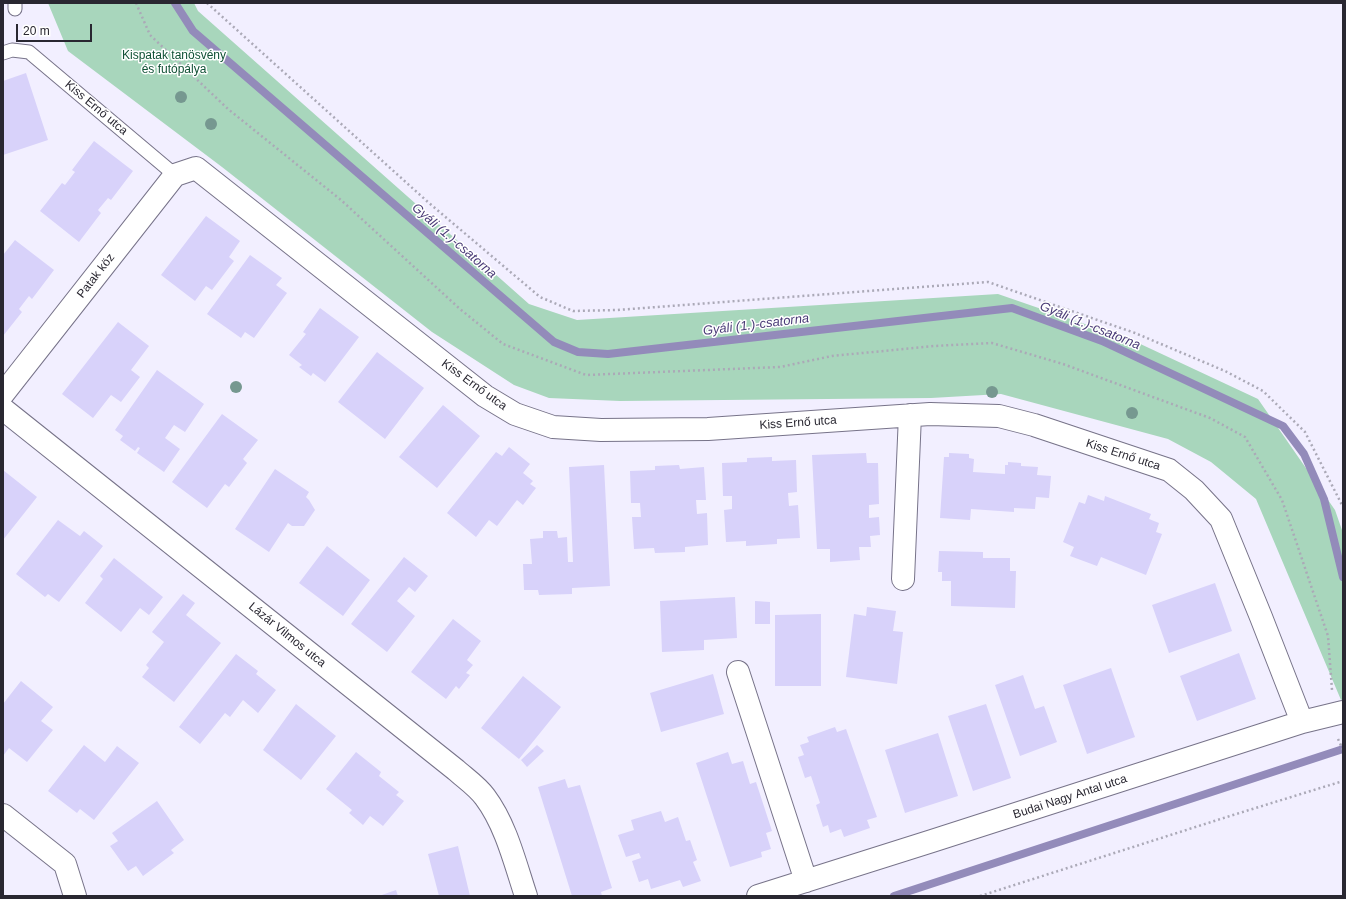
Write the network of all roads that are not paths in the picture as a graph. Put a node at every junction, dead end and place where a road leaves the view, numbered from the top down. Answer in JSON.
{"nodes":[{"id":1,"x":8,"y":52,"type":"edge"},
{"id":2,"x":175,"y":175,"type":"junction"},
{"id":3,"x":3,"y":394,"type":"edge"},
{"id":4,"x":3,"y":409,"type":"edge"},
{"id":5,"x":910,"y":415,"type":"junction"},
{"id":6,"x":903,"y":579,"type":"dead end"},
{"id":7,"x":738,"y":672,"type":"dead end"},
{"id":8,"x":1339,"y":713,"type":"edge"},
{"id":9,"x":1302,"y":722,"type":"junction"},
{"id":10,"x":3,"y":815,"type":"edge"},
{"id":11,"x":806,"y":881,"type":"junction"},
{"id":12,"x":75,"y":896,"type":"edge"},
{"id":13,"x":526,"y":896,"type":"edge"},
{"id":14,"x":758,"y":896,"type":"edge"}],
"edges":[{"from":1,"to":2,"type":"lane","name":"Kiss Ernő utca"},
{"from":2,"to":3,"type":"street","name":"Patak köz"},
{"from":2,"to":5,"type":"street","name":"Kiss Ernő utca"},
{"from":4,"to":13,"type":"street","name":"Lázár Vilmos utca"},
{"from":5,"to":6,"type":"street"},
{"from":5,"to":9,"type":"street","name":"Kiss Ernő utca"},
{"from":7,"to":11,"type":"street"},
{"from":8,"to":9,"type":"street","name":"Budai Nagy Antal utca"},
{"from":9,"to":11,"type":"street","name":"Budai Nagy Antal utca"},
{"from":10,"to":12,"type":"street"},
{"from":11,"to":14,"type":"street","name":"Budai Nagy Antal utca"}]}
